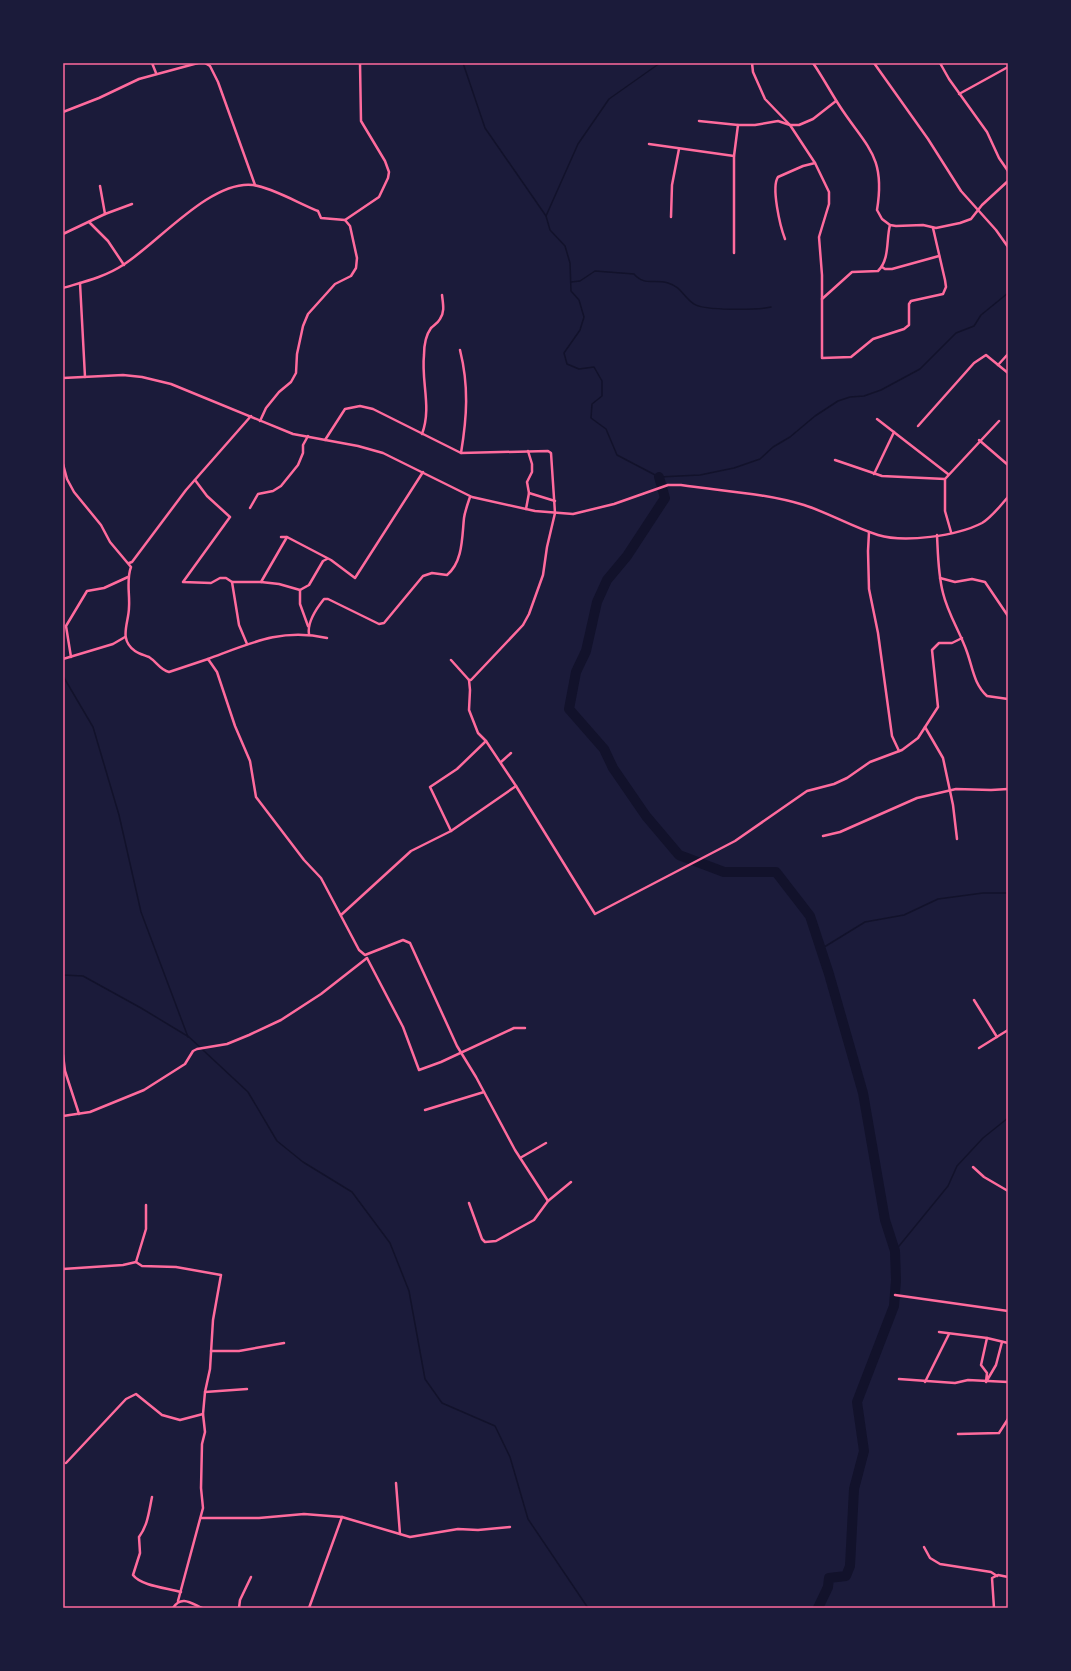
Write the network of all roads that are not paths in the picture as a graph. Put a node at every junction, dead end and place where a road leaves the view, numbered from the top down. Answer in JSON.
{"nodes":[{"id":1,"x":152,"y":63,"type":"edge"},
{"id":2,"x":198,"y":63,"type":"edge"},
{"id":3,"x":205,"y":63,"type":"edge"},
{"id":4,"x":360,"y":63,"type":"edge"},
{"id":5,"x":752,"y":63,"type":"edge"},
{"id":6,"x":813,"y":63,"type":"edge"},
{"id":7,"x":874,"y":63,"type":"edge"},
{"id":8,"x":940,"y":63,"type":"edge"},
{"id":9,"x":1008,"y":67,"type":"edge"},
{"id":10,"x":156,"y":73,"type":"junction"},
{"id":11,"x":959,"y":94,"type":"junction"},
{"id":12,"x":836,"y":101,"type":"junction"},
{"id":13,"x":63,"y":112,"type":"edge"},
{"id":14,"x":699,"y":121,"type":"dead end"},
{"id":15,"x":790,"y":125,"type":"junction"},
{"id":16,"x":738,"y":126,"type":"junction"},
{"id":17,"x":649,"y":144,"type":"dead end"},
{"id":18,"x":679,"y":149,"type":"junction"},
{"id":19,"x":734,"y":156,"type":"junction"},
{"id":20,"x":815,"y":163,"type":"junction"},
{"id":21,"x":1008,"y":171,"type":"edge"},
{"id":22,"x":1008,"y":181,"type":"edge"},
{"id":23,"x":255,"y":185,"type":"junction"},
{"id":24,"x":100,"y":186,"type":"dead end"},
{"id":25,"x":132,"y":204,"type":"dead end"},
{"id":26,"x":978,"y":212,"type":"junction"},
{"id":27,"x":105,"y":214,"type":"junction"},
{"id":28,"x":671,"y":217,"type":"dead end"},
{"id":29,"x":345,"y":220,"type":"junction"},
{"id":30,"x":89,"y":222,"type":"junction"},
{"id":31,"x":890,"y":225,"type":"junction"},
{"id":32,"x":933,"y":228,"type":"junction"},
{"id":33,"x":63,"y":234,"type":"edge"},
{"id":34,"x":784,"y":239,"type":"dead end"},
{"id":35,"x":1008,"y":247,"type":"edge"},
{"id":36,"x":734,"y":253,"type":"dead end"},
{"id":37,"x":939,"y":256,"type":"junction"},
{"id":38,"x":124,"y":265,"type":"junction"},
{"id":39,"x":882,"y":266,"type":"junction"},
{"id":40,"x":80,"y":283,"type":"junction"},
{"id":41,"x":63,"y":288,"type":"edge"},
{"id":42,"x":442,"y":296,"type":"dead end"},
{"id":43,"x":822,"y":300,"type":"junction"},
{"id":44,"x":460,"y":350,"type":"dead end"},
{"id":45,"x":1008,"y":354,"type":"edge"},
{"id":46,"x":998,"y":365,"type":"junction"},
{"id":47,"x":1008,"y":373,"type":"edge"},
{"id":48,"x":85,"y":376,"type":"junction"},
{"id":49,"x":63,"y":378,"type":"edge"},
{"id":50,"x":251,"y":416,"type":"junction"},
{"id":51,"x":877,"y":419,"type":"dead end"},
{"id":52,"x":999,"y":421,"type":"dead end"},
{"id":53,"x":260,"y":422,"type":"junction"},
{"id":54,"x":918,"y":426,"type":"dead end"},
{"id":55,"x":894,"y":432,"type":"junction"},
{"id":56,"x":422,"y":434,"type":"junction"},
{"id":57,"x":308,"y":436,"type":"junction"},
{"id":58,"x":325,"y":440,"type":"junction"},
{"id":59,"x":979,"y":440,"type":"junction"},
{"id":60,"x":528,"y":451,"type":"junction"},
{"id":61,"x":461,"y":453,"type":"junction"},
{"id":62,"x":835,"y":460,"type":"dead end"},
{"id":63,"x":63,"y":464,"type":"edge"},
{"id":64,"x":1008,"y":465,"type":"edge"},
{"id":65,"x":422,"y":472,"type":"junction"},
{"id":66,"x":874,"y":474,"type":"junction"},
{"id":67,"x":948,"y":474,"type":"junction"},
{"id":68,"x":945,"y":479,"type":"junction"},
{"id":69,"x":195,"y":480,"type":"junction"},
{"id":70,"x":529,"y":493,"type":"junction"},
{"id":71,"x":470,"y":496,"type":"junction"},
{"id":72,"x":1008,"y":497,"type":"edge"},
{"id":73,"x":555,"y":501,"type":"junction"},
{"id":74,"x":250,"y":508,"type":"dead end"},
{"id":75,"x":526,"y":509,"type":"junction"},
{"id":76,"x":555,"y":513,"type":"junction"},
{"id":77,"x":869,"y":532,"type":"junction"},
{"id":78,"x":951,"y":532,"type":"junction"},
{"id":79,"x":937,"y":535,"type":"junction"},
{"id":80,"x":281,"y":537,"type":"dead end"},
{"id":81,"x":287,"y":537,"type":"junction"},
{"id":82,"x":328,"y":559,"type":"junction"},
{"id":83,"x":129,"y":563,"type":"junction"},
{"id":84,"x":129,"y":576,"type":"junction"},
{"id":85,"x":940,"y":578,"type":"junction"},
{"id":86,"x":232,"y":582,"type":"junction"},
{"id":87,"x":261,"y":582,"type":"junction"},
{"id":88,"x":300,"y":590,"type":"junction"},
{"id":89,"x":1008,"y":615,"type":"edge"},
{"id":90,"x":308,"y":627,"type":"junction"},
{"id":91,"x":309,"y":634,"type":"junction"},
{"id":92,"x":125,"y":637,"type":"junction"},
{"id":93,"x":327,"y":638,"type":"dead end"},
{"id":94,"x":962,"y":638,"type":"junction"},
{"id":95,"x":247,"y":644,"type":"junction"},
{"id":96,"x":71,"y":657,"type":"junction"},
{"id":97,"x":63,"y":659,"type":"edge"},
{"id":98,"x":208,"y":659,"type":"junction"},
{"id":99,"x":451,"y":660,"type":"dead end"},
{"id":100,"x":469,"y":680,"type":"junction"},
{"id":101,"x":1008,"y":699,"type":"edge"},
{"id":102,"x":925,"y":727,"type":"junction"},
{"id":103,"x":486,"y":741,"type":"junction"},
{"id":104,"x":898,"y":751,"type":"junction"},
{"id":105,"x":511,"y":753,"type":"dead end"},
{"id":106,"x":501,"y":762,"type":"junction"},
{"id":107,"x":516,"y":786,"type":"junction"},
{"id":108,"x":1008,"y":789,"type":"edge"},
{"id":109,"x":950,"y":790,"type":"junction"},
{"id":110,"x":451,"y":831,"type":"junction"},
{"id":111,"x":823,"y":836,"type":"dead end"},
{"id":112,"x":956,"y":839,"type":"dead end"},
{"id":113,"x":341,"y":915,"type":"junction"},
{"id":114,"x":366,"y":956,"type":"junction"},
{"id":115,"x":974,"y":1000,"type":"dead end"},
{"id":116,"x":525,"y":1028,"type":"dead end"},
{"id":117,"x":1008,"y":1030,"type":"edge"},
{"id":118,"x":997,"y":1037,"type":"junction"},
{"id":119,"x":979,"y":1048,"type":"dead end"},
{"id":120,"x":461,"y":1052,"type":"junction"},
{"id":121,"x":63,"y":1055,"type":"edge"},
{"id":122,"x":484,"y":1092,"type":"junction"},
{"id":123,"x":425,"y":1110,"type":"dead end"},
{"id":124,"x":79,"y":1114,"type":"junction"},
{"id":125,"x":63,"y":1116,"type":"edge"},
{"id":126,"x":546,"y":1143,"type":"dead end"},
{"id":127,"x":520,"y":1158,"type":"junction"},
{"id":128,"x":973,"y":1167,"type":"dead end"},
{"id":129,"x":571,"y":1182,"type":"dead end"},
{"id":130,"x":1008,"y":1191,"type":"edge"},
{"id":131,"x":548,"y":1201,"type":"junction"},
{"id":132,"x":470,"y":1203,"type":"dead end"},
{"id":133,"x":146,"y":1205,"type":"dead end"},
{"id":134,"x":136,"y":1262,"type":"junction"},
{"id":135,"x":63,"y":1268,"type":"edge"},
{"id":136,"x":895,"y":1295,"type":"dead end"},
{"id":137,"x":1008,"y":1311,"type":"edge"},
{"id":138,"x":939,"y":1332,"type":"dead end"},
{"id":139,"x":949,"y":1334,"type":"junction"},
{"id":140,"x":987,"y":1338,"type":"junction"},
{"id":141,"x":1002,"y":1342,"type":"junction"},
{"id":142,"x":284,"y":1343,"type":"dead end"},
{"id":143,"x":1008,"y":1343,"type":"edge"},
{"id":144,"x":211,"y":1351,"type":"junction"},
{"id":145,"x":899,"y":1379,"type":"dead end"},
{"id":146,"x":925,"y":1382,"type":"junction"},
{"id":147,"x":986,"y":1382,"type":"junction"},
{"id":148,"x":1008,"y":1382,"type":"edge"},
{"id":149,"x":247,"y":1389,"type":"dead end"},
{"id":150,"x":205,"y":1392,"type":"junction"},
{"id":151,"x":203,"y":1414,"type":"junction"},
{"id":152,"x":1008,"y":1419,"type":"edge"},
{"id":153,"x":958,"y":1434,"type":"dead end"},
{"id":154,"x":66,"y":1463,"type":"dead end"},
{"id":155,"x":396,"y":1483,"type":"dead end"},
{"id":156,"x":152,"y":1497,"type":"dead end"},
{"id":157,"x":342,"y":1517,"type":"junction"},
{"id":158,"x":201,"y":1518,"type":"junction"},
{"id":159,"x":510,"y":1528,"type":"dead end"},
{"id":160,"x":400,"y":1534,"type":"junction"},
{"id":161,"x":924,"y":1547,"type":"dead end"},
{"id":162,"x":251,"y":1576,"type":"dead end"},
{"id":163,"x":997,"y":1576,"type":"junction"},
{"id":164,"x":1008,"y":1577,"type":"edge"},
{"id":165,"x":181,"y":1592,"type":"junction"},
{"id":166,"x":178,"y":1601,"type":"junction"},
{"id":167,"x":173,"y":1608,"type":"edge"},
{"id":168,"x":202,"y":1608,"type":"edge"},
{"id":169,"x":239,"y":1608,"type":"edge"},
{"id":170,"x":309,"y":1608,"type":"edge"},
{"id":171,"x":994,"y":1608,"type":"edge"}],
"edges":[{"from":1,"to":10,"type":"street"},
{"from":2,"to":10,"type":"street"},
{"from":3,"to":23,"type":"street"},
{"from":4,"to":29,"type":"street"},
{"from":5,"to":15,"type":"street"},
{"from":6,"to":12,"type":"street"},
{"from":7,"to":26,"type":"street"},
{"from":8,"to":11,"type":"street"},
{"from":9,"to":11,"type":"street"},
{"from":10,"to":13,"type":"street"},
{"from":11,"to":21,"type":"street"},
{"from":12,"to":15,"type":"street"},
{"from":12,"to":31,"type":"street"},
{"from":14,"to":16,"type":"street"},
{"from":15,"to":16,"type":"street"},
{"from":15,"to":20,"type":"street"},
{"from":16,"to":19,"type":"street"},
{"from":17,"to":18,"type":"street"},
{"from":18,"to":19,"type":"street"},
{"from":18,"to":28,"type":"street"},
{"from":19,"to":36,"type":"street"},
{"from":20,"to":34,"type":"street"},
{"from":20,"to":43,"type":"street"},
{"from":22,"to":26,"type":"street"},
{"from":23,"to":29,"type":"street"},
{"from":23,"to":38,"type":"street"},
{"from":24,"to":27,"type":"street"},
{"from":25,"to":27,"type":"street"},
{"from":26,"to":32,"type":"street"},
{"from":26,"to":35,"type":"street"},
{"from":27,"to":30,"type":"street"},
{"from":29,"to":53,"type":"street"},
{"from":30,"to":33,"type":"street"},
{"from":30,"to":38,"type":"street"},
{"from":31,"to":32,"type":"street"},
{"from":31,"to":39,"type":"street"},
{"from":32,"to":37,"type":"street"},
{"from":37,"to":39,"type":"street"},
{"from":37,"to":43,"type":"street"},
{"from":38,"to":40,"type":"street"},
{"from":39,"to":43,"type":"street"},
{"from":40,"to":41,"type":"street"},
{"from":40,"to":48,"type":"street"},
{"from":42,"to":56,"type":"street"},
{"from":44,"to":61,"type":"street"},
{"from":45,"to":46,"type":"street"},
{"from":46,"to":47,"type":"street"},
{"from":46,"to":54,"type":"street"},
{"from":48,"to":49,"type":"street"},
{"from":48,"to":50,"type":"street"},
{"from":50,"to":53,"type":"street"},
{"from":50,"to":69,"type":"street"},
{"from":51,"to":55,"type":"street"},
{"from":52,"to":59,"type":"street"},
{"from":53,"to":57,"type":"street"},
{"from":55,"to":66,"type":"street"},
{"from":55,"to":67,"type":"street"},
{"from":56,"to":58,"type":"street"},
{"from":56,"to":61,"type":"street"},
{"from":57,"to":58,"type":"street"},
{"from":57,"to":74,"type":"street"},
{"from":58,"to":65,"type":"street"},
{"from":59,"to":64,"type":"street"},
{"from":59,"to":67,"type":"street"},
{"from":60,"to":61,"type":"street"},
{"from":60,"to":70,"type":"street"},
{"from":60,"to":73,"type":"street"},
{"from":62,"to":66,"type":"street"},
{"from":63,"to":83,"type":"street"},
{"from":65,"to":71,"type":"street"},
{"from":65,"to":82,"type":"street"},
{"from":66,"to":68,"type":"street"},
{"from":67,"to":68,"type":"street"},
{"from":68,"to":78,"type":"street"},
{"from":69,"to":83,"type":"street"},
{"from":69,"to":86,"type":"street"},
{"from":70,"to":73,"type":"street"},
{"from":70,"to":75,"type":"street"},
{"from":71,"to":75,"type":"street"},
{"from":71,"to":90,"type":"street"},
{"from":72,"to":78,"type":"street"},
{"from":73,"to":76,"type":"street"},
{"from":75,"to":76,"type":"street"},
{"from":76,"to":77,"type":"street"},
{"from":76,"to":100,"type":"street"},
{"from":77,"to":79,"type":"street"},
{"from":77,"to":104,"type":"street"},
{"from":78,"to":79,"type":"street"},
{"from":79,"to":85,"type":"street"},
{"from":80,"to":81,"type":"street"},
{"from":81,"to":82,"type":"street"},
{"from":81,"to":87,"type":"street"},
{"from":82,"to":88,"type":"street"},
{"from":83,"to":84,"type":"street"},
{"from":84,"to":92,"type":"street"},
{"from":84,"to":96,"type":"street"},
{"from":85,"to":89,"type":"street"},
{"from":85,"to":94,"type":"street"},
{"from":86,"to":87,"type":"street"},
{"from":86,"to":95,"type":"street"},
{"from":87,"to":88,"type":"street"},
{"from":88,"to":90,"type":"street"},
{"from":90,"to":91,"type":"street"},
{"from":91,"to":93,"type":"street"},
{"from":91,"to":95,"type":"street"},
{"from":92,"to":96,"type":"street"},
{"from":92,"to":98,"type":"street"},
{"from":94,"to":101,"type":"street"},
{"from":94,"to":102,"type":"street"},
{"from":95,"to":98,"type":"street"},
{"from":96,"to":97,"type":"street"},
{"from":98,"to":113,"type":"street"},
{"from":99,"to":100,"type":"street"},
{"from":100,"to":103,"type":"street"},
{"from":102,"to":104,"type":"street"},
{"from":102,"to":109,"type":"street"},
{"from":103,"to":106,"type":"street"},
{"from":103,"to":110,"type":"street"},
{"from":104,"to":107,"type":"street"},
{"from":105,"to":106,"type":"street"},
{"from":106,"to":107,"type":"street"},
{"from":107,"to":110,"type":"street"},
{"from":108,"to":109,"type":"street"},
{"from":109,"to":111,"type":"street"},
{"from":109,"to":112,"type":"street"},
{"from":110,"to":113,"type":"street"},
{"from":113,"to":114,"type":"street"},
{"from":114,"to":120,"type":"street"},
{"from":114,"to":120,"type":"street"},
{"from":114,"to":124,"type":"street"},
{"from":115,"to":118,"type":"street"},
{"from":116,"to":120,"type":"street"},
{"from":117,"to":118,"type":"street"},
{"from":118,"to":119,"type":"street"},
{"from":120,"to":122,"type":"street"},
{"from":121,"to":124,"type":"street"},
{"from":122,"to":123,"type":"street"},
{"from":122,"to":127,"type":"street"},
{"from":124,"to":125,"type":"street"},
{"from":126,"to":127,"type":"street"},
{"from":127,"to":131,"type":"street"},
{"from":128,"to":130,"type":"street"},
{"from":129,"to":131,"type":"street"},
{"from":131,"to":132,"type":"street"},
{"from":133,"to":134,"type":"street"},
{"from":134,"to":135,"type":"street"},
{"from":134,"to":144,"type":"street"},
{"from":136,"to":137,"type":"street"},
{"from":138,"to":139,"type":"street"},
{"from":139,"to":140,"type":"street"},
{"from":139,"to":146,"type":"street"},
{"from":140,"to":141,"type":"street"},
{"from":140,"to":147,"type":"street"},
{"from":141,"to":143,"type":"street"},
{"from":141,"to":147,"type":"street"},
{"from":142,"to":144,"type":"street"},
{"from":144,"to":150,"type":"street"},
{"from":145,"to":146,"type":"street"},
{"from":146,"to":147,"type":"street"},
{"from":147,"to":148,"type":"street"},
{"from":149,"to":150,"type":"street"},
{"from":150,"to":151,"type":"street"},
{"from":151,"to":154,"type":"street"},
{"from":151,"to":158,"type":"street"},
{"from":152,"to":153,"type":"street"},
{"from":155,"to":160,"type":"street"},
{"from":156,"to":165,"type":"street"},
{"from":157,"to":158,"type":"street"},
{"from":157,"to":160,"type":"street"},
{"from":157,"to":170,"type":"street"},
{"from":158,"to":165,"type":"street"},
{"from":159,"to":160,"type":"street"},
{"from":161,"to":163,"type":"street"},
{"from":162,"to":169,"type":"street"},
{"from":163,"to":164,"type":"street"},
{"from":163,"to":171,"type":"street"},
{"from":165,"to":166,"type":"street"},
{"from":166,"to":167,"type":"street"},
{"from":166,"to":168,"type":"street"}]}
